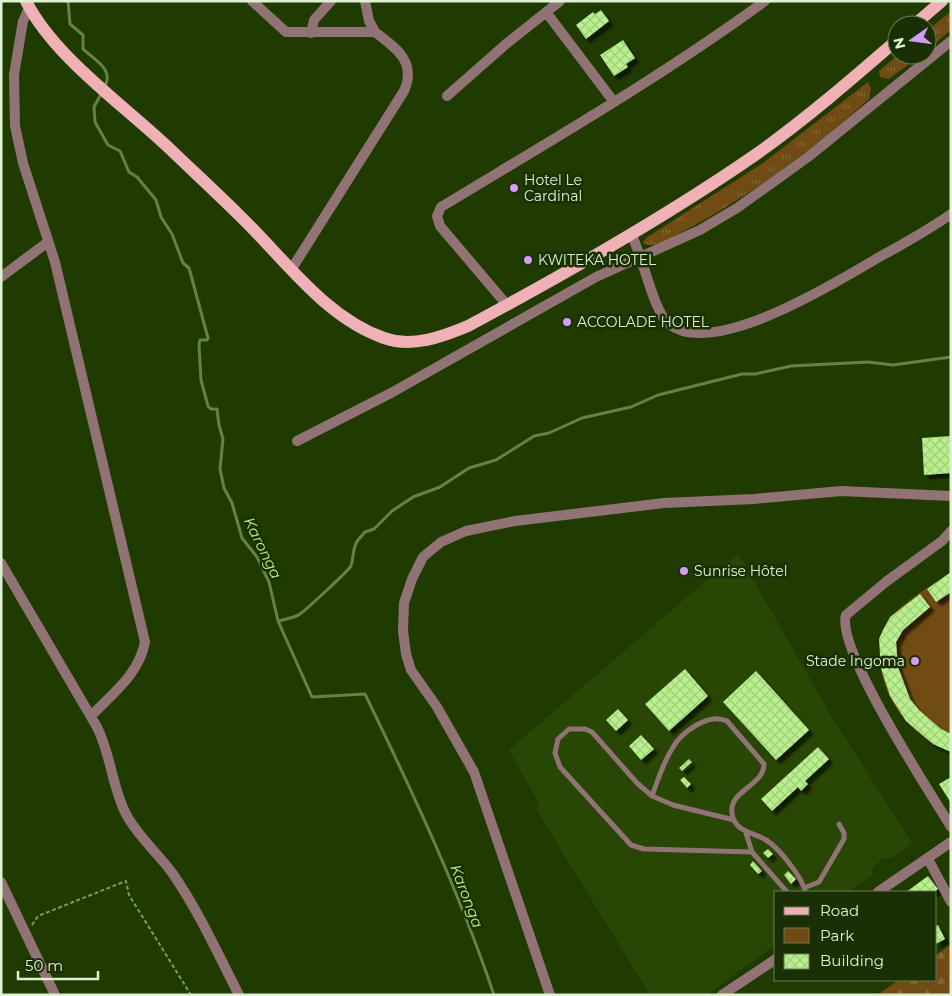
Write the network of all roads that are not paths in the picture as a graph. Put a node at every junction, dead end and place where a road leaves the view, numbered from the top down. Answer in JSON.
{"nodes":[{"id":1,"x":252,"y":1,"type":"edge"},
{"id":2,"x":331,"y":1,"type":"edge"},
{"id":3,"x":365,"y":1,"type":"edge"},
{"id":4,"x":560,"y":1,"type":"edge"},
{"id":5,"x":765,"y":1,"type":"edge"},
{"id":6,"x":942,"y":1,"type":"edge"},
{"id":7,"x":28,"y":5,"type":"edge"},
{"id":8,"x":546,"y":12,"type":"junction"},
{"id":9,"x":926,"y":15,"type":"edge"},
{"id":10,"x":375,"y":32,"type":"junction"},
{"id":11,"x":311,"y":33,"type":"junction"},
{"id":12,"x":951,"y":41,"type":"edge"},
{"id":13,"x":887,"y":48,"type":"edge"},
{"id":14,"x":447,"y":96,"type":"dead end"},
{"id":15,"x":614,"y":102,"type":"junction"},
{"id":16,"x":951,"y":214,"type":"edge"},
{"id":17,"x":631,"y":234,"type":"junction"},
{"id":18,"x":48,"y":242,"type":"junction"},
{"id":19,"x":641,"y":256,"type":"junction"},
{"id":20,"x":291,"y":270,"type":"junction"},
{"id":21,"x":1,"y":277,"type":"edge"},
{"id":22,"x":506,"y":305,"type":"junction"},
{"id":23,"x":296,"y":441,"type":"dead end"},
{"id":24,"x":951,"y":496,"type":"edge"},
{"id":25,"x":951,"y":531,"type":"edge"},
{"id":26,"x":3,"y":570,"type":"edge"},
{"id":27,"x":91,"y":716,"type":"junction"},
{"id":28,"x":652,"y":796,"type":"junction"},
{"id":29,"x":734,"y":820,"type":"junction"},
{"id":30,"x":839,"y":824,"type":"dead end"},
{"id":31,"x":951,"y":827,"type":"edge"},
{"id":32,"x":746,"y":833,"type":"junction"},
{"id":33,"x":951,"y":842,"type":"edge"},
{"id":34,"x":752,"y":852,"type":"junction"},
{"id":35,"x":928,"y":859,"type":"junction"},
{"id":36,"x":1,"y":882,"type":"edge"},
{"id":37,"x":805,"y":890,"type":"edge"},
{"id":38,"x":786,"y":891,"type":"edge"},
{"id":39,"x":880,"y":891,"type":"edge"},
{"id":40,"x":951,"y":902,"type":"edge"},
{"id":41,"x":774,"y":960,"type":"edge"},
{"id":42,"x":55,"y":995,"type":"edge"},
{"id":43,"x":239,"y":995,"type":"edge"},
{"id":44,"x":550,"y":995,"type":"edge"},
{"id":45,"x":722,"y":995,"type":"edge"}],
"edges":[{"from":1,"to":11,"type":"street"},
{"from":2,"to":11,"type":"street"},
{"from":3,"to":10,"type":"street"},
{"from":4,"to":8,"type":"street"},
{"from":5,"to":15,"type":"street"},
{"from":6,"to":9,"type":"main road"},
{"from":7,"to":18,"type":"street"},
{"from":7,"to":20,"type":"main road"},
{"from":8,"to":14,"type":"street"},
{"from":8,"to":15,"type":"street"},
{"from":10,"to":11,"type":"street"},
{"from":10,"to":20,"type":"street"},
{"from":12,"to":19,"type":"street"},
{"from":13,"to":17,"type":"main road"},
{"from":15,"to":22,"type":"street"},
{"from":16,"to":19,"type":"street"},
{"from":17,"to":19,"type":"street"},
{"from":17,"to":22,"type":"main road"},
{"from":18,"to":21,"type":"street"},
{"from":18,"to":27,"type":"street"},
{"from":19,"to":23,"type":"street"},
{"from":20,"to":22,"type":"main road"},
{"from":24,"to":44,"type":"street"},
{"from":25,"to":31,"type":"street"},
{"from":26,"to":27,"type":"street"},
{"from":27,"to":43,"type":"street"},
{"from":28,"to":29,"type":"lane"},
{"from":28,"to":29,"type":"lane"},
{"from":28,"to":34,"type":"lane"},
{"from":29,"to":32,"type":"lane"},
{"from":30,"to":37,"type":"lane"},
{"from":32,"to":34,"type":"lane"},
{"from":32,"to":37,"type":"lane"},
{"from":33,"to":35,"type":"street"},
{"from":34,"to":38,"type":"lane"},
{"from":35,"to":39,"type":"street"},
{"from":35,"to":40,"type":"street"},
{"from":36,"to":42,"type":"street"},
{"from":41,"to":45,"type":"street"}]}
